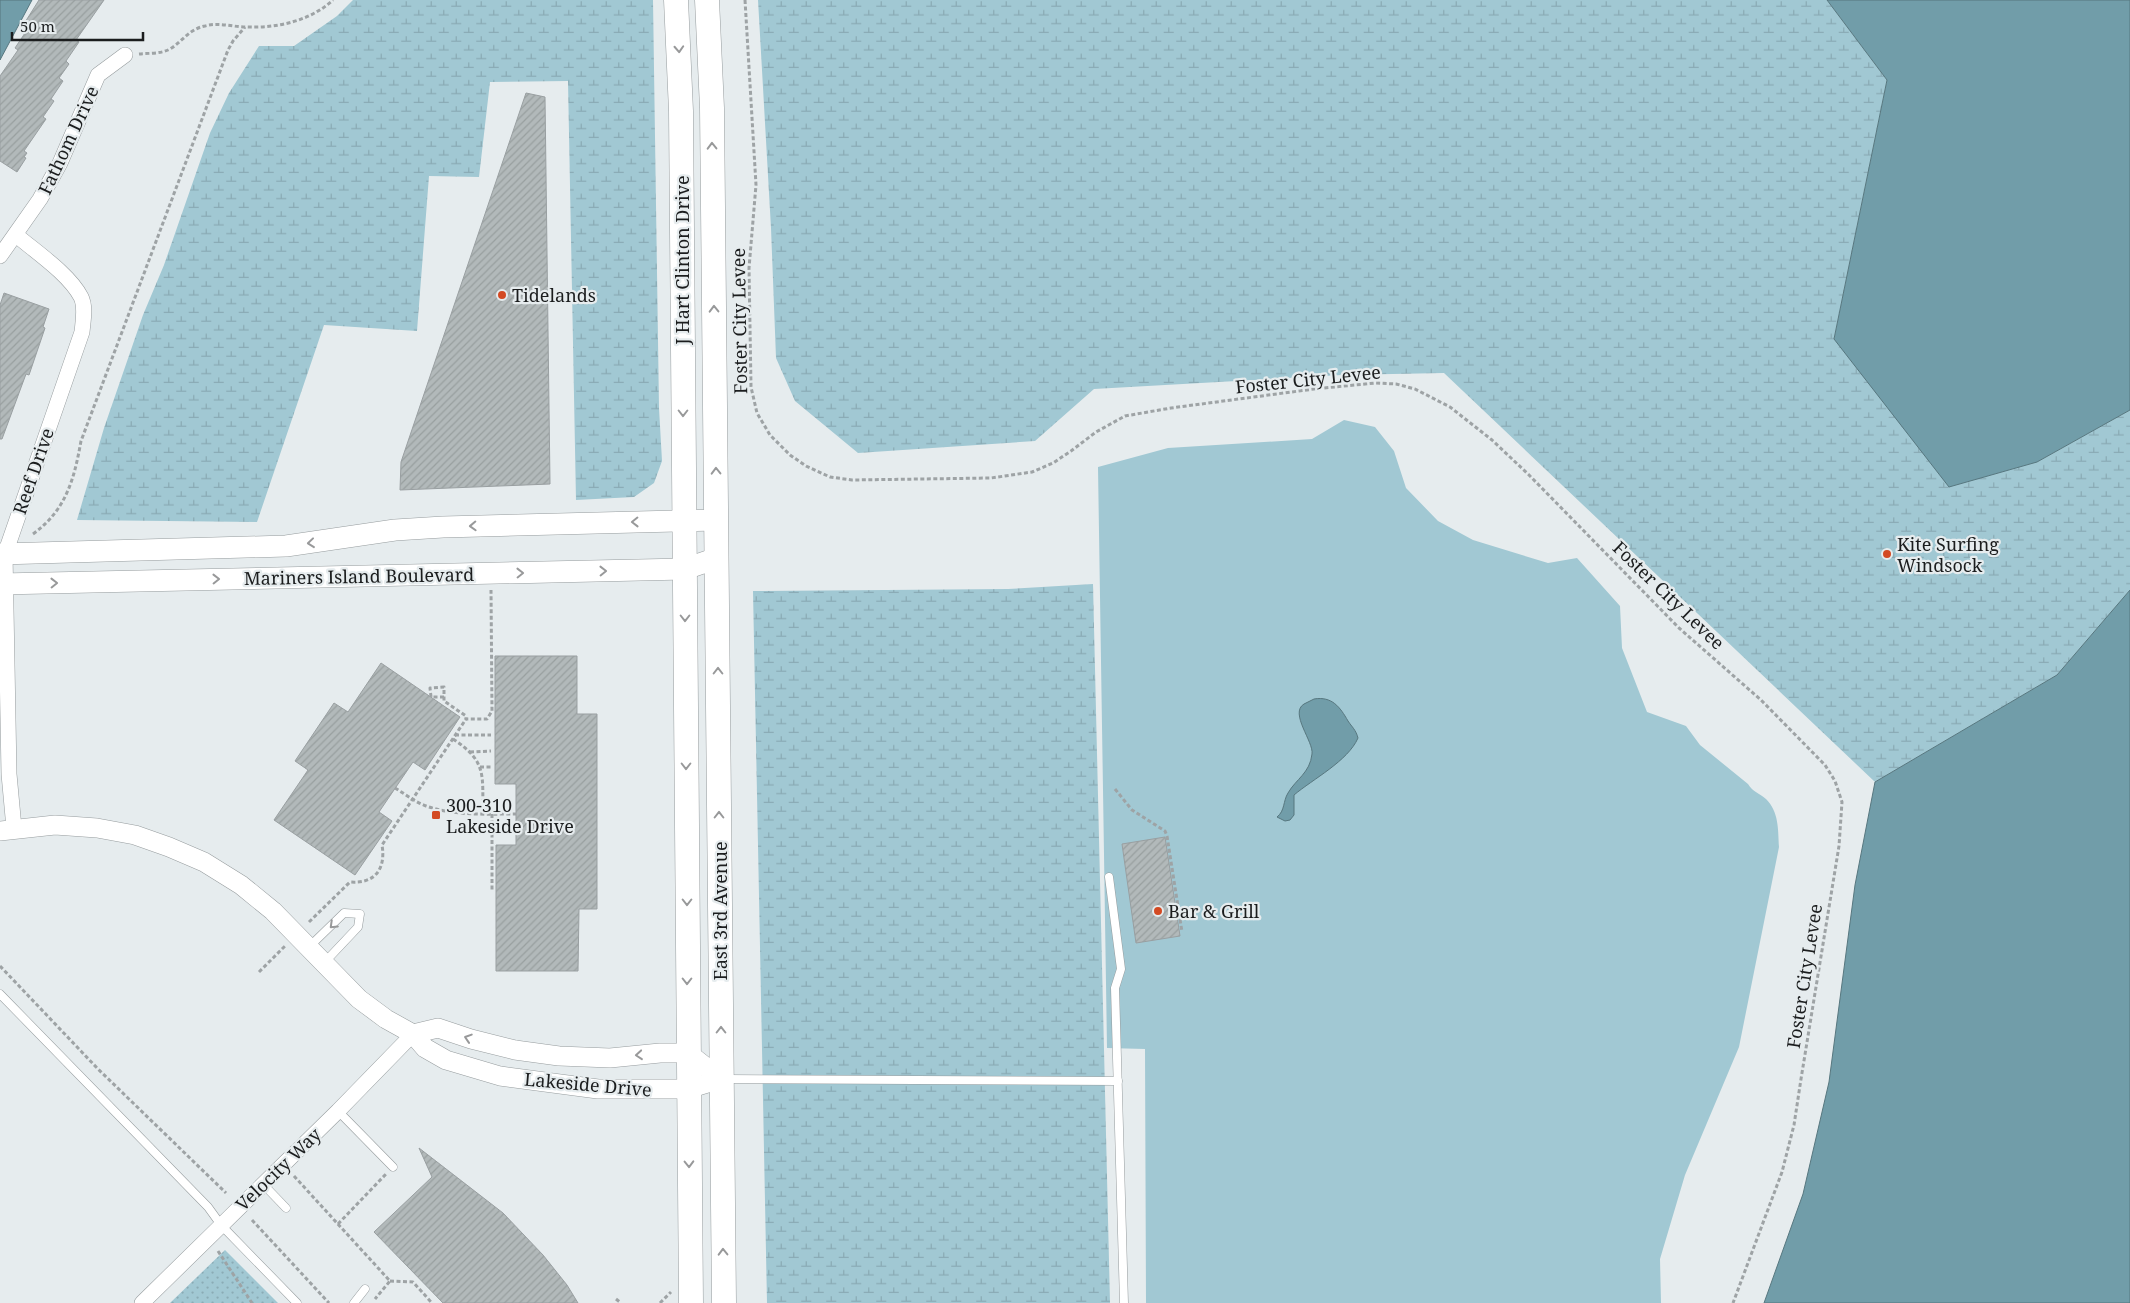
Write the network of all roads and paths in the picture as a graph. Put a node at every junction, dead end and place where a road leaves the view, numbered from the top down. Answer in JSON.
{"nodes":[{"id":1,"x":333,"y":0,"type":"edge"},
{"id":2,"x":676,"y":0,"type":"edge"},
{"id":3,"x":707,"y":0,"type":"edge"},
{"id":4,"x":745,"y":0,"type":"edge"},
{"id":5,"x":245,"y":27,"type":"junction"},
{"id":6,"x":125,"y":55,"type":"joint"},
{"id":7,"x":16,"y":236,"type":"junction"},
{"id":8,"x":0,"y":256,"type":"edge"},
{"id":9,"x":716,"y":520,"type":"junction"},
{"id":10,"x":684,"y":521,"type":"junction"},
{"id":11,"x":2,"y":554,"type":"edge"},
{"id":12,"x":717,"y":558,"type":"junction"},
{"id":13,"x":684,"y":569,"type":"junction"},
{"id":14,"x":3,"y":584,"type":"edge"},
{"id":15,"x":491,"y":590,"type":"dead end"},
{"id":16,"x":444,"y":697,"type":"junction"},
{"id":17,"x":466,"y":719,"type":"junction"},
{"id":18,"x":491,"y":735,"type":"dead end"},
{"id":19,"x":454,"y":737,"type":"junction"},
{"id":20,"x":491,"y":750,"type":"dead end"},
{"id":21,"x":470,"y":752,"type":"junction"},
{"id":22,"x":492,"y":766,"type":"dead end"},
{"id":23,"x":480,"y":767,"type":"junction"},
{"id":24,"x":395,"y":788,"type":"dead end"},
{"id":25,"x":1115,"y":789,"type":"dead end"},
{"id":26,"x":413,"y":799,"type":"junction"},
{"id":27,"x":483,"y":814,"type":"junction"},
{"id":28,"x":492,"y":814,"type":"junction"},
{"id":29,"x":516,"y":814,"type":"dead end"},
{"id":30,"x":7,"y":830,"type":"edge"},
{"id":31,"x":1109,"y":877,"type":"dead end"},
{"id":32,"x":338,"y":892,"type":"dead end"},
{"id":33,"x":492,"y":892,"type":"dead end"},
{"id":34,"x":1182,"y":932,"type":"dead end"},
{"id":35,"x":309,"y":948,"type":"junction"},
{"id":36,"x":324,"y":963,"type":"junction"},
{"id":37,"x":0,"y":966,"type":"edge"},
{"id":38,"x":0,"y":994,"type":"edge"},
{"id":39,"x":414,"y":1034,"type":"junction"},
{"id":40,"x":688,"y":1053,"type":"junction"},
{"id":41,"x":721,"y":1079,"type":"junction"},
{"id":42,"x":1118,"y":1081,"type":"junction"},
{"id":43,"x":688,"y":1089,"type":"junction"},
{"id":44,"x":338,"y":1111,"type":"junction"},
{"id":45,"x":283,"y":1165,"type":"junction"},
{"id":46,"x":393,"y":1167,"type":"joint"},
{"id":47,"x":263,"y":1184,"type":"junction"},
{"id":48,"x":226,"y":1193,"type":"dead end"},
{"id":49,"x":286,"y":1208,"type":"dead end"},
{"id":50,"x":252,"y":1220,"type":"dead end"},
{"id":51,"x":338,"y":1224,"type":"junction"},
{"id":52,"x":221,"y":1225,"type":"junction"},
{"id":53,"x":218,"y":1251,"type":"dead end"},
{"id":54,"x":390,"y":1281,"type":"junction"},
{"id":55,"x":365,"y":1289,"type":"dead end"},
{"id":56,"x":616,"y":1299,"type":"dead end"},
{"id":57,"x":142,"y":1303,"type":"edge"},
{"id":58,"x":252,"y":1303,"type":"edge"},
{"id":59,"x":297,"y":1303,"type":"edge"},
{"id":60,"x":329,"y":1303,"type":"edge"},
{"id":61,"x":354,"y":1303,"type":"edge"},
{"id":62,"x":371,"y":1303,"type":"edge"},
{"id":63,"x":432,"y":1303,"type":"edge"},
{"id":64,"x":621,"y":1303,"type":"edge"},
{"id":65,"x":692,"y":1303,"type":"edge"},
{"id":66,"x":724,"y":1303,"type":"edge"},
{"id":67,"x":1124,"y":1303,"type":"edge"},
{"id":68,"x":1733,"y":1303,"type":"edge"}],
"edges":[{"from":1,"to":5,"type":"path"},
{"from":2,"to":10,"type":"main road","name":"J Hart Clinton Drive","one_way":true},
{"from":9,"to":3,"type":"main road","name":"J Hart Clinton Drive","one_way":true},
{"from":4,"to":68,"type":"path","name":"Foster City Levee"},
{"from":5,"to":6,"type":"path"},
{"from":5,"to":11,"type":"path"},
{"from":6,"to":7,"type":"street","name":"Fathom Drive"},
{"from":7,"to":8,"type":"street","name":"Fathom Drive"},
{"from":7,"to":11,"type":"street","name":"Reef Drive"},
{"from":9,"to":10,"type":"main road","name":"Mariners Island Boulevard"},
{"from":9,"to":12,"type":"main road","name":"East 3rd Avenue"},
{"from":10,"to":11,"type":"main road","name":"Mariners Island Boulevard","one_way":true},
{"from":10,"to":13,"type":"main road","name":"East 3rd Avenue"},
{"from":11,"to":14,"type":"street","name":"Reef Drive"},
{"from":12,"to":13,"type":"main road","name":"Mariners Island Boulevard"},
{"from":41,"to":12,"type":"main road","name":"East 3rd Avenue","one_way":true},
{"from":14,"to":13,"type":"main road","name":"Mariners Island Boulevard","one_way":true},
{"from":13,"to":40,"type":"main road","name":"East 3rd Avenue","one_way":true},
{"from":14,"to":30,"type":"street","name":"Reef Drive"},
{"from":15,"to":17,"type":"path"},
{"from":16,"to":16,"type":"path"},
{"from":16,"to":17,"type":"path"},
{"from":17,"to":19,"type":"path"},
{"from":18,"to":19,"type":"path"},
{"from":19,"to":21,"type":"path"},
{"from":19,"to":26,"type":"path"},
{"from":20,"to":21,"type":"path"},
{"from":21,"to":23,"type":"path"},
{"from":22,"to":23,"type":"path"},
{"from":23,"to":27,"type":"path"},
{"from":24,"to":26,"type":"path"},
{"from":25,"to":34,"type":"path"},
{"from":26,"to":27,"type":"path"},
{"from":26,"to":32,"type":"path"},
{"from":27,"to":28,"type":"path"},
{"from":28,"to":29,"type":"path"},
{"from":28,"to":33,"type":"path"},
{"from":30,"to":35,"type":"street","name":"Lakeside Drive"},
{"from":31,"to":42,"type":"lane"},
{"from":35,"to":36,"type":"street","name":"Lakeside Drive"},
{"from":36,"to":35,"type":"lane","one_way":true},
{"from":36,"to":39,"type":"street","name":"Lakeside Drive"},
{"from":37,"to":48,"type":"path"},
{"from":38,"to":52,"type":"lane"},
{"from":40,"to":39,"type":"street","name":"Lakeside Drive","one_way":true},
{"from":39,"to":43,"type":"street","name":"Lakeside Drive"},
{"from":39,"to":44,"type":"street","name":"Velocity Way"},
{"from":40,"to":41,"type":"street"},
{"from":40,"to":43,"type":"main road","name":"East 3rd Avenue"},
{"from":41,"to":42,"type":"lane"},
{"from":41,"to":43,"type":"street","name":"Lakeside Drive"},
{"from":66,"to":41,"type":"main road","name":"East 3rd Avenue","one_way":true},
{"from":42,"to":67,"type":"lane"},
{"from":43,"to":65,"type":"main road","name":"East 3rd Avenue","one_way":true},
{"from":44,"to":45,"type":"street","name":"Velocity Way"},
{"from":44,"to":46,"type":"lane"},
{"from":45,"to":47,"type":"street","name":"Velocity Way"},
{"from":45,"to":51,"type":"path"},
{"from":46,"to":51,"type":"path"},
{"from":47,"to":49,"type":"lane"},
{"from":47,"to":52,"type":"street","name":"Velocity Way"},
{"from":50,"to":60,"type":"path"},
{"from":51,"to":54,"type":"path"},
{"from":52,"to":57,"type":"street","name":"Velocity Way"},
{"from":52,"to":59,"type":"lane"},
{"from":53,"to":58,"type":"path"},
{"from":54,"to":62,"type":"path"},
{"from":54,"to":63,"type":"path"},
{"from":55,"to":61,"type":"lane"},
{"from":56,"to":64,"type":"path"}]}
